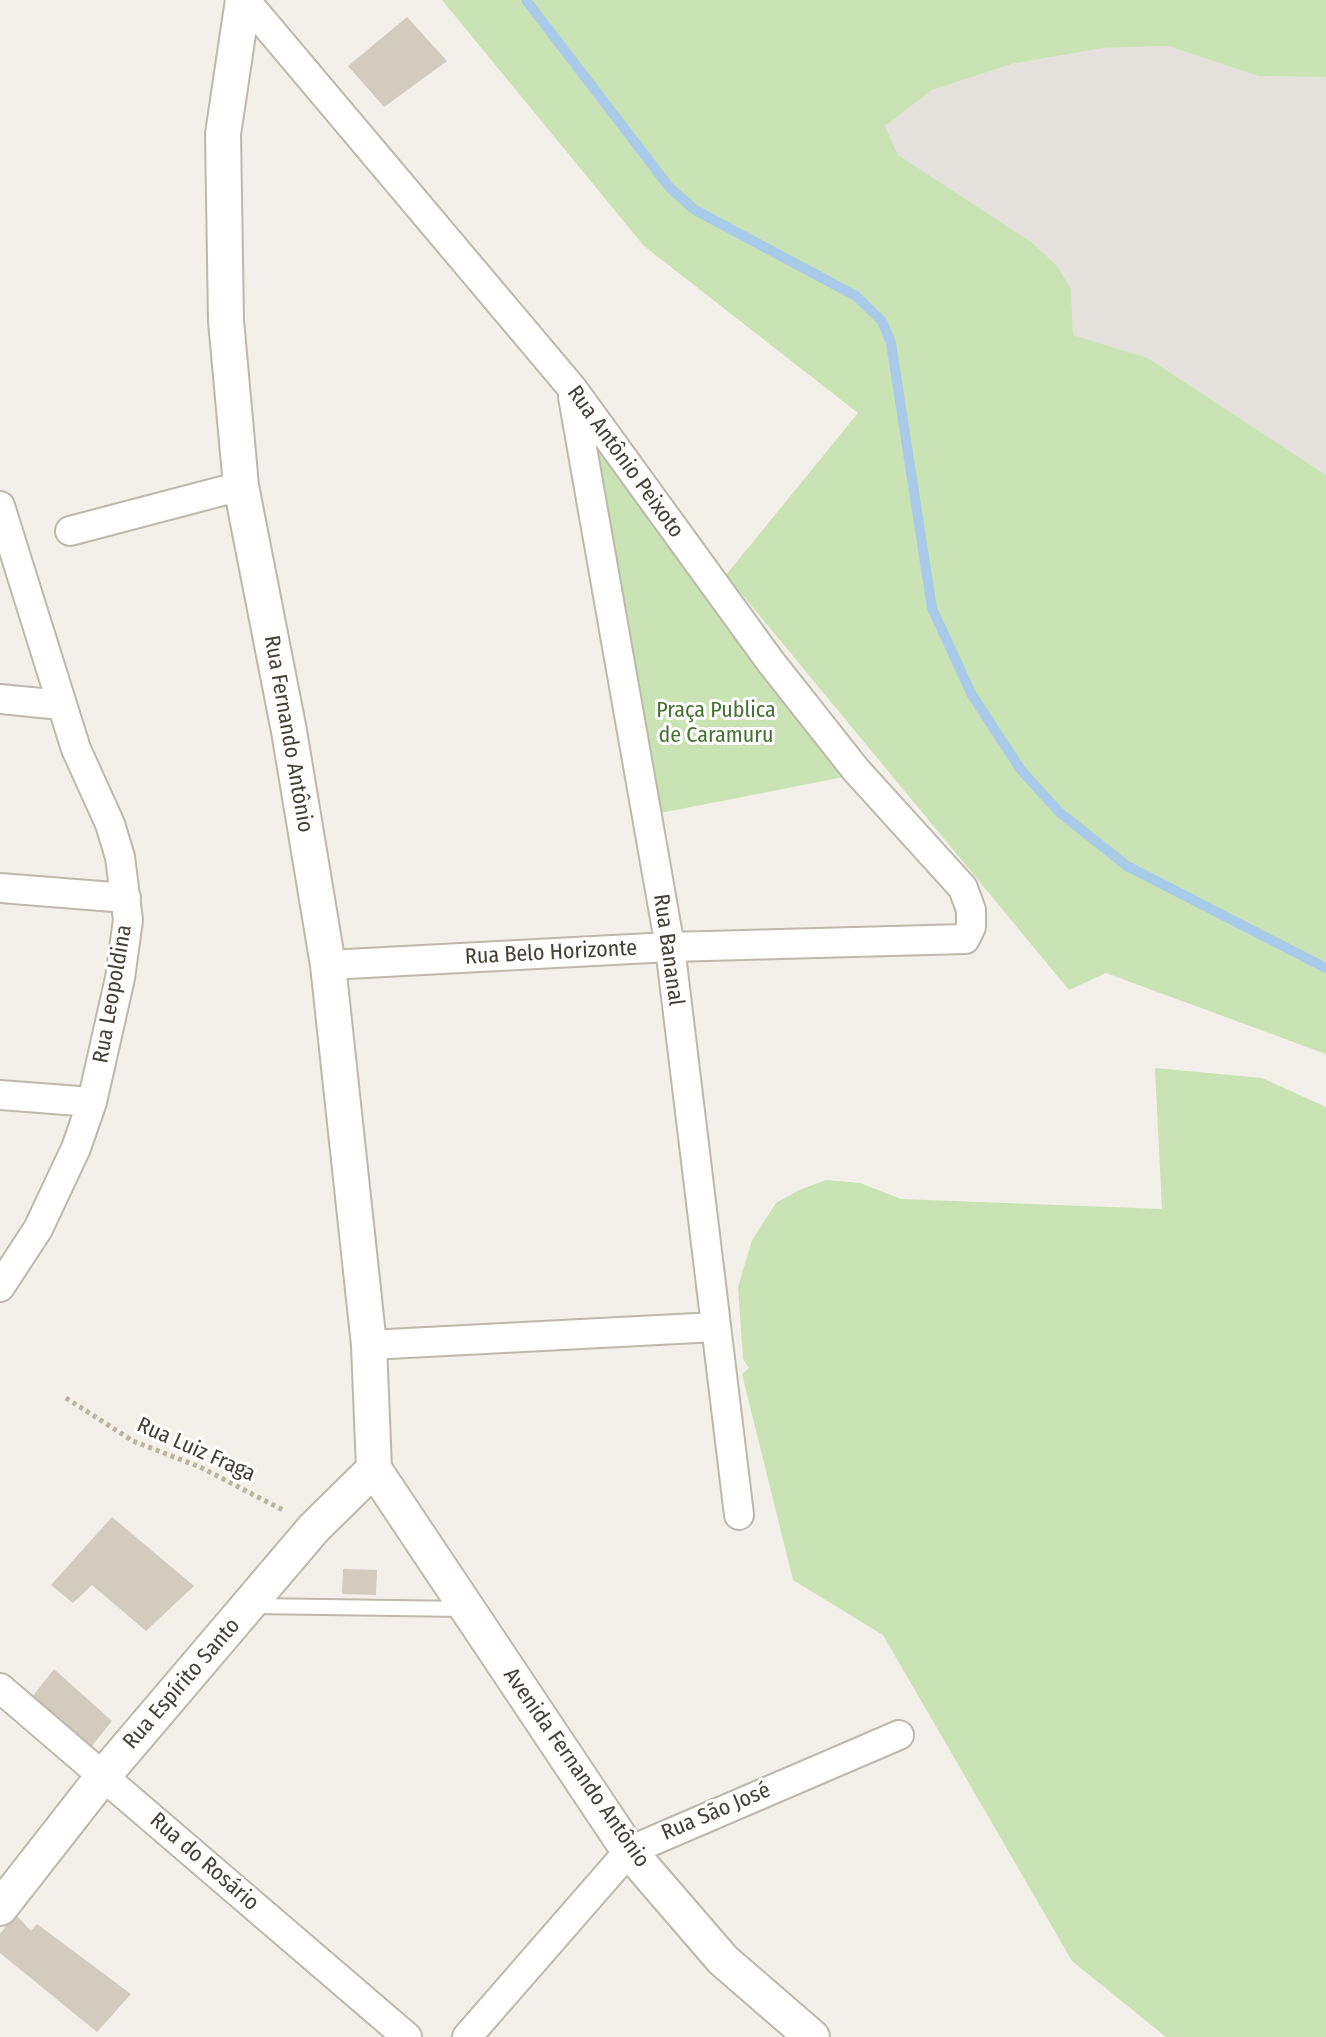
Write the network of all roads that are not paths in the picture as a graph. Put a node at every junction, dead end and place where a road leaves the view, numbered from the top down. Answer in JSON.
{"nodes":[{"id":1,"x":244,"y":0,"type":"edge"},
{"id":2,"x":572,"y":388,"type":"junction"},
{"id":3,"x":241,"y":486,"type":"junction"},
{"id":4,"x":1,"y":514,"type":"edge"},
{"id":5,"x":70,"y":531,"type":"dead end"},
{"id":6,"x":0,"y":699,"type":"edge"},
{"id":7,"x":61,"y":705,"type":"junction"},
{"id":8,"x":0,"y":888,"type":"edge"},
{"id":9,"x":126,"y":898,"type":"junction"},
{"id":10,"x":965,"y":939,"type":"joint"},
{"id":11,"x":670,"y":947,"type":"junction"},
{"id":12,"x":328,"y":965,"type":"junction"},
{"id":13,"x":0,"y":1095,"type":"edge"},
{"id":14,"x":92,"y":1102,"type":"junction"},
{"id":15,"x":0,"y":1287,"type":"edge"},
{"id":16,"x":716,"y":1327,"type":"junction"},
{"id":17,"x":369,"y":1345,"type":"junction"},
{"id":18,"x":374,"y":1469,"type":"junction"},
{"id":19,"x":739,"y":1515,"type":"dead end"},
{"id":20,"x":250,"y":1606,"type":"junction"},
{"id":21,"x":466,"y":1609,"type":"junction"},
{"id":22,"x":0,"y":1688,"type":"edge"},
{"id":23,"x":899,"y":1735,"type":"dead end"},
{"id":24,"x":104,"y":1775,"type":"junction"},
{"id":25,"x":629,"y":1851,"type":"junction"},
{"id":26,"x":0,"y":1908,"type":"edge"},
{"id":27,"x":407,"y":2037,"type":"edge"},
{"id":28,"x":467,"y":2037,"type":"edge"},
{"id":29,"x":812,"y":2037,"type":"edge"}],
"edges":[{"from":1,"to":2,"type":"street","name":"Rua Antônio Peixoto"},
{"from":1,"to":3,"type":"street","name":"Rua Fernando Antônio"},
{"from":2,"to":10,"type":"street","name":"Rua Antônio Peixoto"},
{"from":2,"to":11,"type":"street","name":"Rua Bananal"},
{"from":3,"to":5,"type":"street"},
{"from":3,"to":12,"type":"street","name":"Rua Fernando Antônio"},
{"from":4,"to":7,"type":"street","name":"Rua Leopoldina"},
{"from":6,"to":7,"type":"street"},
{"from":7,"to":9,"type":"street","name":"Rua Leopoldina"},
{"from":8,"to":9,"type":"street"},
{"from":9,"to":14,"type":"street","name":"Rua Leopoldina"},
{"from":10,"to":11,"type":"street","name":"Rua Belo Horizonte"},
{"from":11,"to":12,"type":"street","name":"Rua Belo Horizonte"},
{"from":11,"to":16,"type":"street","name":"Rua Bananal"},
{"from":12,"to":17,"type":"street","name":"Rua Fernando Antônio"},
{"from":13,"to":14,"type":"street"},
{"from":14,"to":15,"type":"street","name":"Rua Leopoldina"},
{"from":16,"to":17,"type":"street"},
{"from":16,"to":19,"type":"street","name":"Rua Bananal"},
{"from":17,"to":18,"type":"street","name":"Rua Fernando Antônio"},
{"from":18,"to":20,"type":"street","name":"Rua Espírito Santo"},
{"from":18,"to":21,"type":"street","name":"Avenida Fernando Antônio"},
{"from":20,"to":21,"type":"lane"},
{"from":20,"to":24,"type":"street","name":"Rua Espírito Santo"},
{"from":21,"to":25,"type":"street","name":"Avenida Fernando Antônio"},
{"from":22,"to":24,"type":"street","name":"Rua do Rosário"},
{"from":23,"to":25,"type":"street","name":"Rua São José"},
{"from":24,"to":26,"type":"street","name":"Rua Espírito Santo"},
{"from":24,"to":27,"type":"street","name":"Rua do Rosário"},
{"from":25,"to":28,"type":"street","name":"Rua São José"},
{"from":25,"to":29,"type":"street","name":"Avenida Fernando Antônio"}]}
